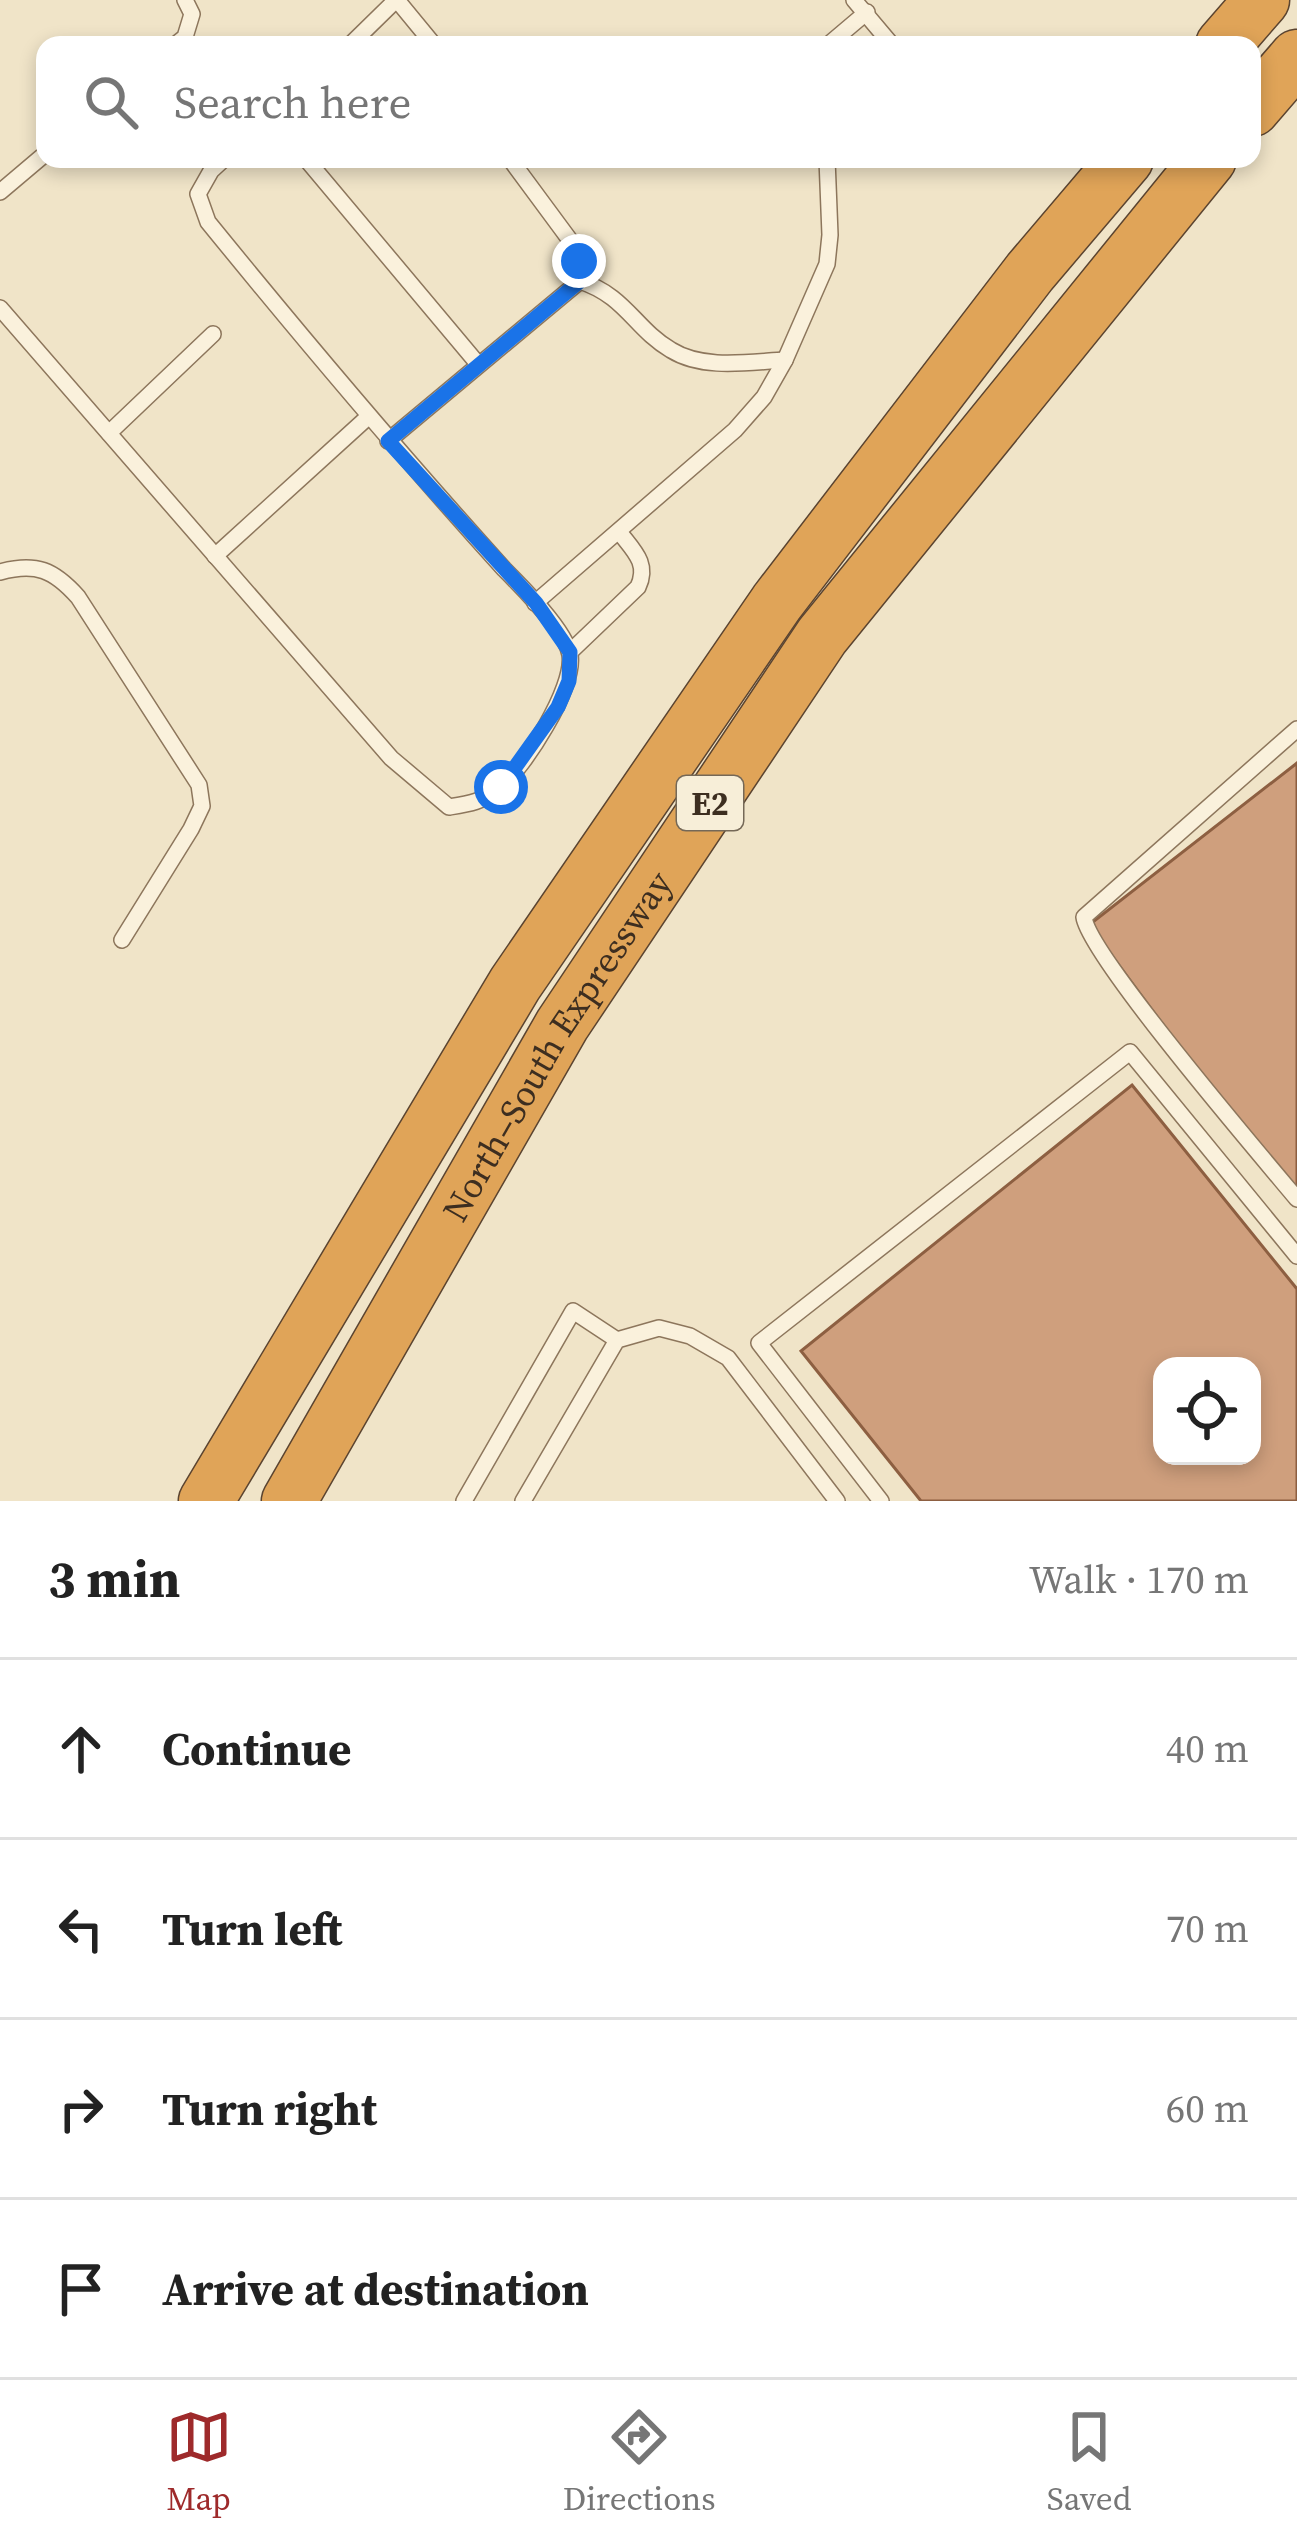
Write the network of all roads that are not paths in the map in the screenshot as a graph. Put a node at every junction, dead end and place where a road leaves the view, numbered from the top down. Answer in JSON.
{"nodes":[{"id":1,"x":185,"y":0,"type":"edge"},
{"id":2,"x":397,"y":0,"type":"edge"},
{"id":3,"x":1262,"y":0,"type":"edge"},
{"id":4,"x":860,"y":6,"type":"edge"},
{"id":5,"x":185,"y":36,"type":"edge"},
{"id":6,"x":359,"y":36,"type":"edge"},
{"id":7,"x":427,"y":36,"type":"edge"},
{"id":8,"x":835,"y":36,"type":"edge"},
{"id":9,"x":885,"y":36,"type":"edge"},
{"id":10,"x":1231,"y":36,"type":"edge"},
{"id":11,"x":1297,"y":57,"type":"edge"},
{"id":12,"x":1261,"y":99,"type":"edge"},
{"id":13,"x":36,"y":162,"type":"edge"},
{"id":14,"x":214,"y":168,"type":"edge"},
{"id":15,"x":314,"y":168,"type":"edge"},
{"id":16,"x":517,"y":168,"type":"edge"},
{"id":17,"x":827,"y":168,"type":"edge"},
{"id":18,"x":1118,"y":168,"type":"edge"},
{"id":19,"x":1202,"y":168,"type":"edge"},
{"id":20,"x":0,"y":192,"type":"edge"},
{"id":21,"x":580,"y":281,"type":"junction"},
{"id":22,"x":0,"y":308,"type":"edge"},
{"id":23,"x":213,"y":334,"type":"dead end"},
{"id":24,"x":785,"y":360,"type":"junction"},
{"id":25,"x":478,"y":364,"type":"junction"},
{"id":26,"x":368,"y":418,"type":"junction"},
{"id":27,"x":109,"y":433,"type":"junction"},
{"id":28,"x":388,"y":441,"type":"junction"},
{"id":29,"x":620,"y":532,"type":"junction"},
{"id":30,"x":215,"y":556,"type":"junction"},
{"id":31,"x":0,"y":572,"type":"edge"},
{"id":32,"x":536,"y":603,"type":"junction"},
{"id":33,"x":570,"y":652,"type":"junction"},
{"id":34,"x":1297,"y":729,"type":"edge"},
{"id":35,"x":122,"y":940,"type":"dead end"},
{"id":36,"x":1297,"y":1199,"type":"edge"},
{"id":37,"x":1297,"y":1256,"type":"edge"},
{"id":38,"x":617,"y":1340,"type":"junction"},
{"id":39,"x":206,"y":1501,"type":"edge"},
{"id":40,"x":289,"y":1501,"type":"edge"},
{"id":41,"x":464,"y":1501,"type":"edge"},
{"id":42,"x":523,"y":1501,"type":"edge"},
{"id":43,"x":837,"y":1501,"type":"edge"},
{"id":44,"x":881,"y":1501,"type":"edge"}],
"edges":[{"from":1,"to":5,"type":"lane"},
{"from":2,"to":6,"type":"lane"},
{"from":2,"to":7,"type":"lane"},
{"from":3,"to":10,"type":"highway"},
{"from":4,"to":8,"type":"lane"},
{"from":4,"to":9,"type":"lane"},
{"from":11,"to":12,"type":"highway"},
{"from":13,"to":20,"type":"lane"},
{"from":14,"to":26,"type":"lane"},
{"from":15,"to":25,"type":"lane"},
{"from":16,"to":21,"type":"lane"},
{"from":17,"to":24,"type":"lane"},
{"from":18,"to":39,"type":"highway","name":"North–South Expressway","number":"E2"},
{"from":19,"to":40,"type":"highway","name":"North–South Expressway","number":"E2"},
{"from":21,"to":24,"type":"lane"},
{"from":21,"to":25,"type":"lane"},
{"from":22,"to":27,"type":"lane"},
{"from":23,"to":27,"type":"lane"},
{"from":24,"to":29,"type":"lane"},
{"from":25,"to":28,"type":"lane"},
{"from":26,"to":28,"type":"lane"},
{"from":26,"to":30,"type":"lane"},
{"from":27,"to":30,"type":"lane"},
{"from":28,"to":32,"type":"lane"},
{"from":29,"to":32,"type":"lane"},
{"from":29,"to":33,"type":"lane"},
{"from":30,"to":33,"type":"lane"},
{"from":31,"to":35,"type":"lane"},
{"from":32,"to":33,"type":"lane"},
{"from":34,"to":36,"type":"lane"},
{"from":37,"to":44,"type":"lane"},
{"from":38,"to":41,"type":"lane"},
{"from":38,"to":42,"type":"lane"},
{"from":38,"to":43,"type":"lane"}]}
